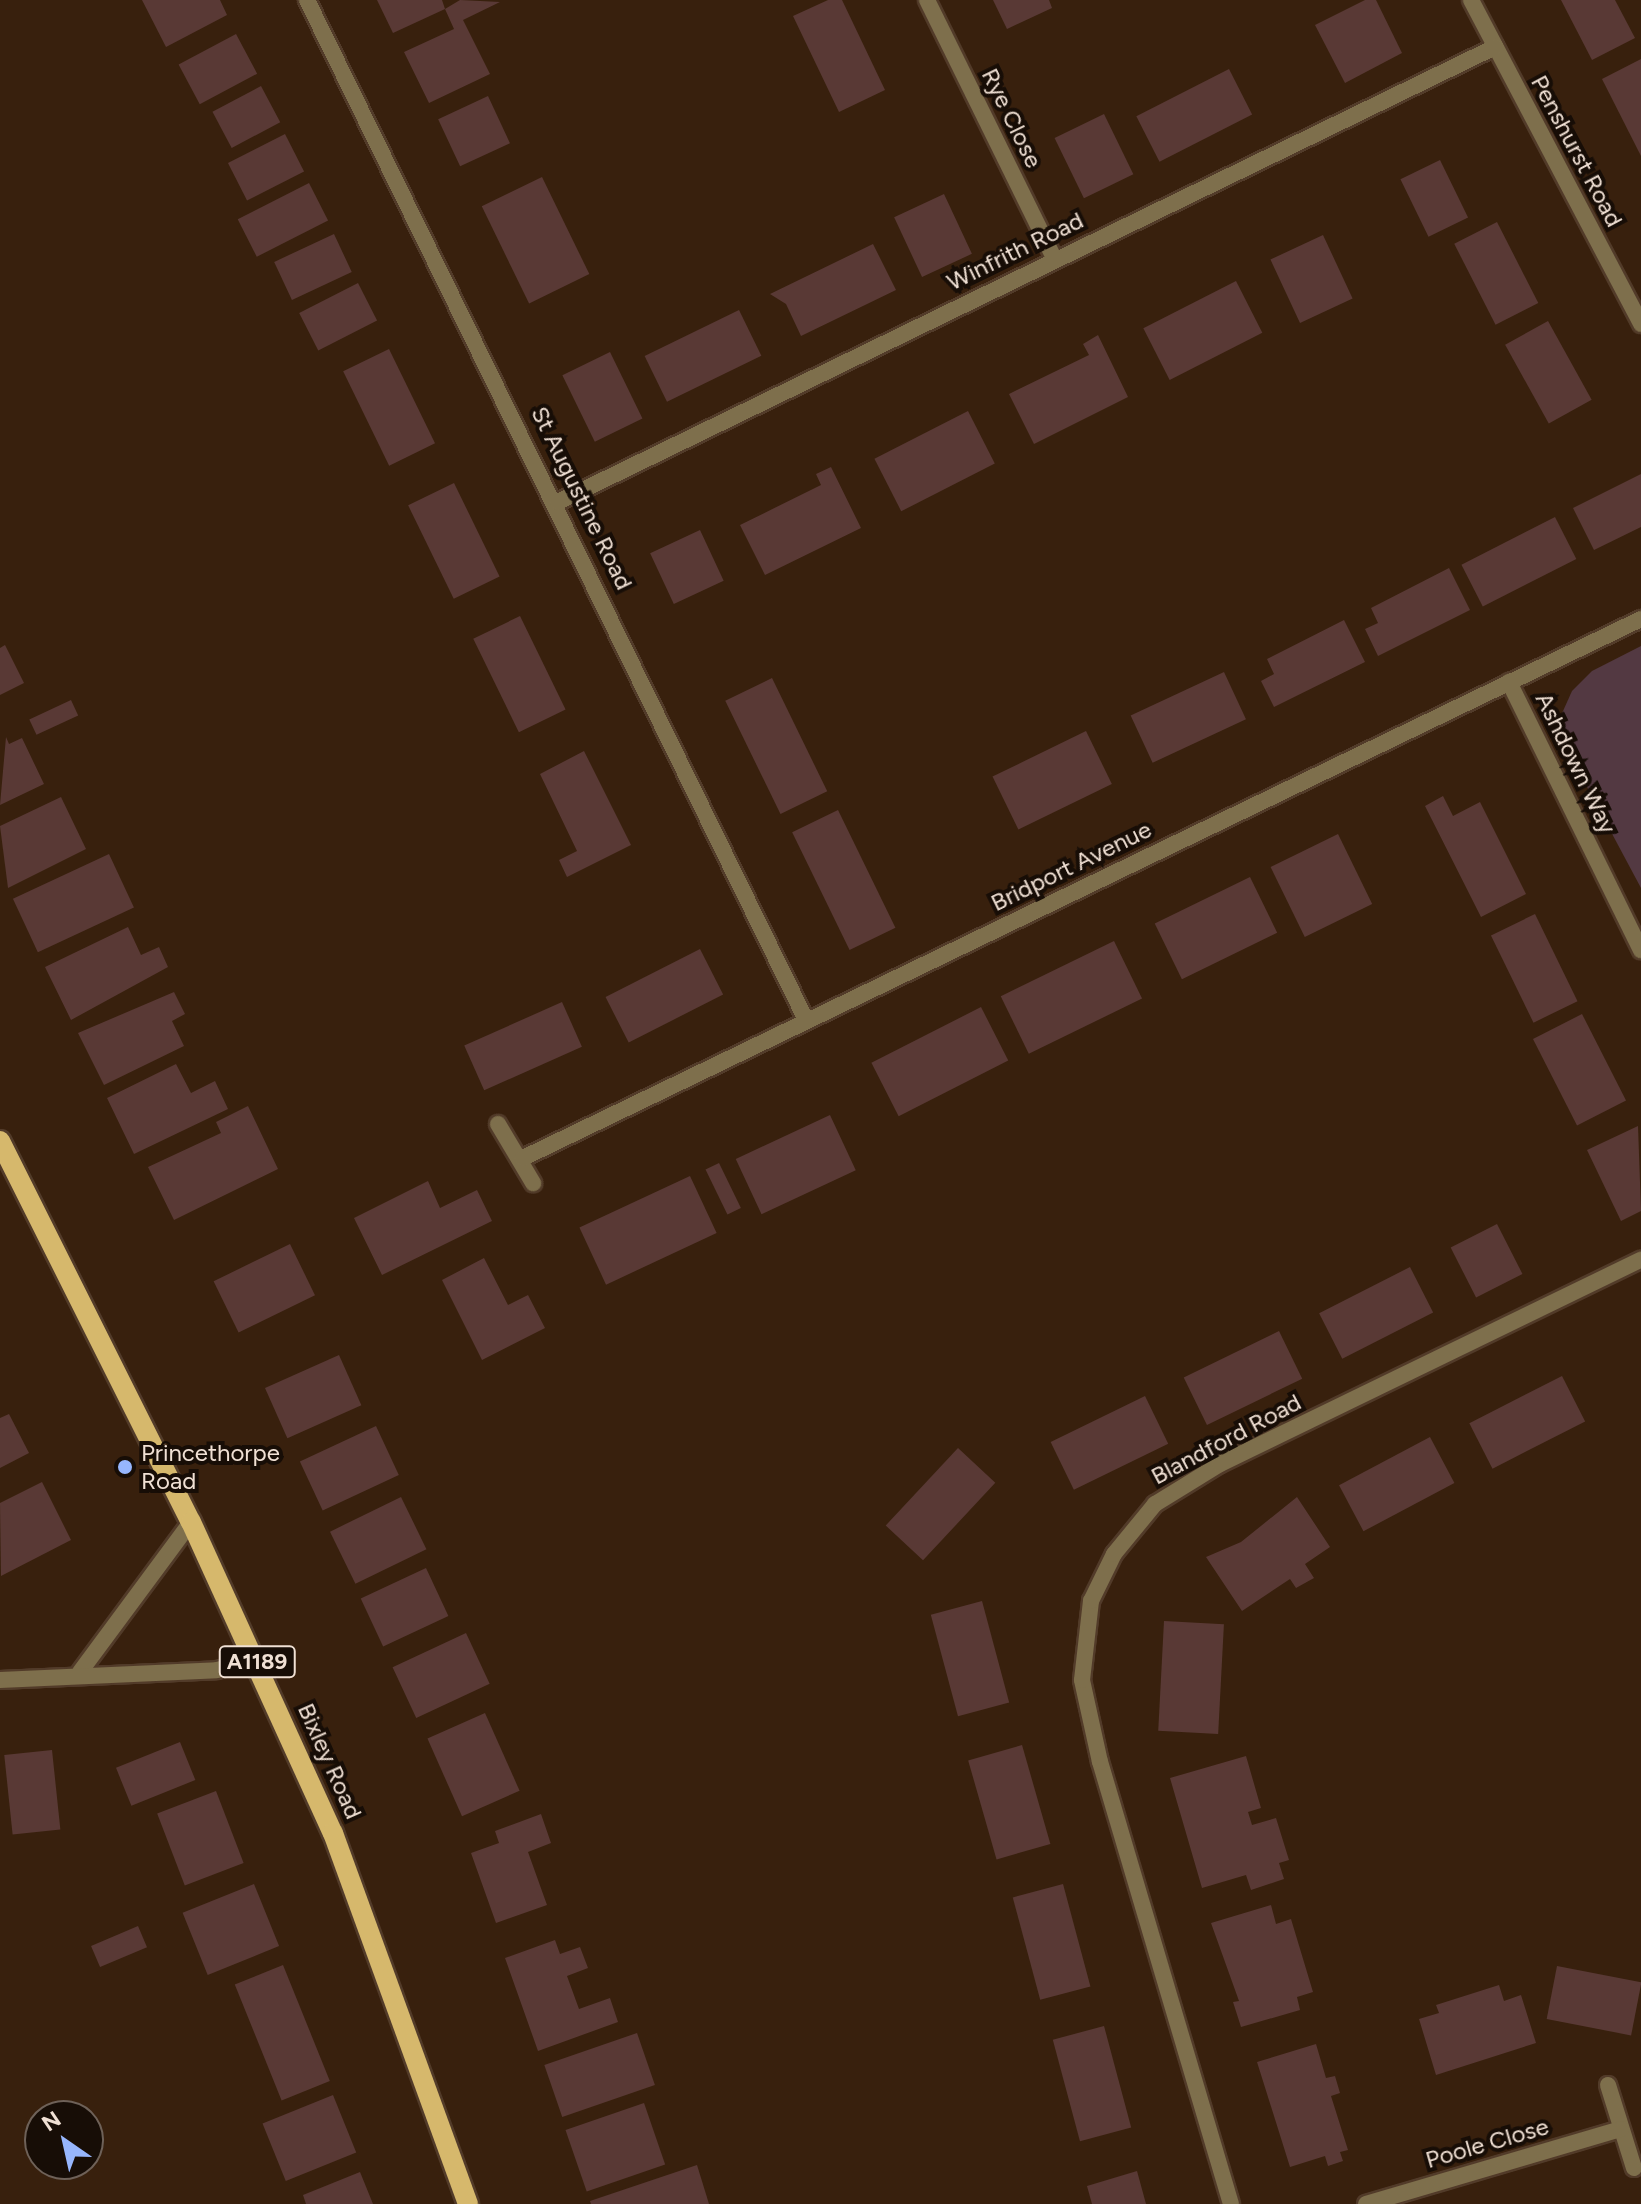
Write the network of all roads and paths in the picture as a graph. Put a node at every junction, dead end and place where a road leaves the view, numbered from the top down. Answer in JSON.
{"nodes":[{"id":1,"x":307,"y":0,"type":"edge"},
{"id":2,"x":927,"y":0,"type":"edge"},
{"id":3,"x":1471,"y":0,"type":"edge"},
{"id":4,"x":1495,"y":47,"type":"junction"},
{"id":5,"x":1054,"y":258,"type":"junction"},
{"id":6,"x":1641,"y":324,"type":"edge"},
{"id":7,"x":558,"y":502,"type":"junction"},
{"id":8,"x":1641,"y":619,"type":"edge"},
{"id":9,"x":1509,"y":682,"type":"junction"},
{"id":10,"x":1641,"y":950,"type":"edge"},
{"id":11,"x":806,"y":1020,"type":"junction"},
{"id":12,"x":498,"y":1124,"type":"dead end"},
{"id":13,"x":0,"y":1141,"type":"edge"},
{"id":14,"x":523,"y":1158,"type":"junction"},
{"id":15,"x":533,"y":1183,"type":"dead end"},
{"id":16,"x":1641,"y":1260,"type":"edge"},
{"id":17,"x":191,"y":1522,"type":"junction"},
{"id":18,"x":256,"y":1660,"type":"junction"},
{"id":19,"x":80,"y":1672,"type":"junction"},
{"id":20,"x":0,"y":1680,"type":"edge"},
{"id":21,"x":1608,"y":2085,"type":"dead end"},
{"id":22,"x":1621,"y":2129,"type":"junction"},
{"id":23,"x":1634,"y":2168,"type":"dead end"},
{"id":24,"x":468,"y":2204,"type":"edge"},
{"id":25,"x":1231,"y":2204,"type":"edge"},
{"id":26,"x":1366,"y":2204,"type":"edge"}],
"edges":[{"from":1,"to":7,"type":"street","name":"St Augustine Road"},
{"from":2,"to":5,"type":"street","name":"Rye Close"},
{"from":3,"to":4,"type":"street","name":"Penshurst Road"},
{"from":4,"to":5,"type":"street","name":"Winfrith Road"},
{"from":4,"to":6,"type":"street","name":"Penshurst Road"},
{"from":5,"to":7,"type":"street","name":"Winfrith Road"},
{"from":7,"to":11,"type":"street","name":"St Augustine Road"},
{"from":8,"to":9,"type":"street","name":"Bridport Avenue"},
{"from":9,"to":10,"type":"street","name":"Ashdown Way"},
{"from":9,"to":11,"type":"street","name":"Bridport Avenue"},
{"from":11,"to":14,"type":"street","name":"Bridport Avenue"},
{"from":12,"to":14,"type":"street"},
{"from":13,"to":17,"type":"main road","name":"Bixley Road","number":"A1189"},
{"from":14,"to":15,"type":"street"},
{"from":16,"to":25,"type":"street","name":"Blandford Road"},
{"from":17,"to":18,"type":"main road","name":"Bixley Road","number":"A1189"},
{"from":17,"to":19,"type":"street"},
{"from":18,"to":19,"type":"street"},
{"from":18,"to":24,"type":"main road","name":"Bixley Road","number":"A1189"},
{"from":19,"to":20,"type":"street"},
{"from":21,"to":22,"type":"street"},
{"from":22,"to":23,"type":"street"},
{"from":22,"to":26,"type":"street","name":"Poole Close"}]}
